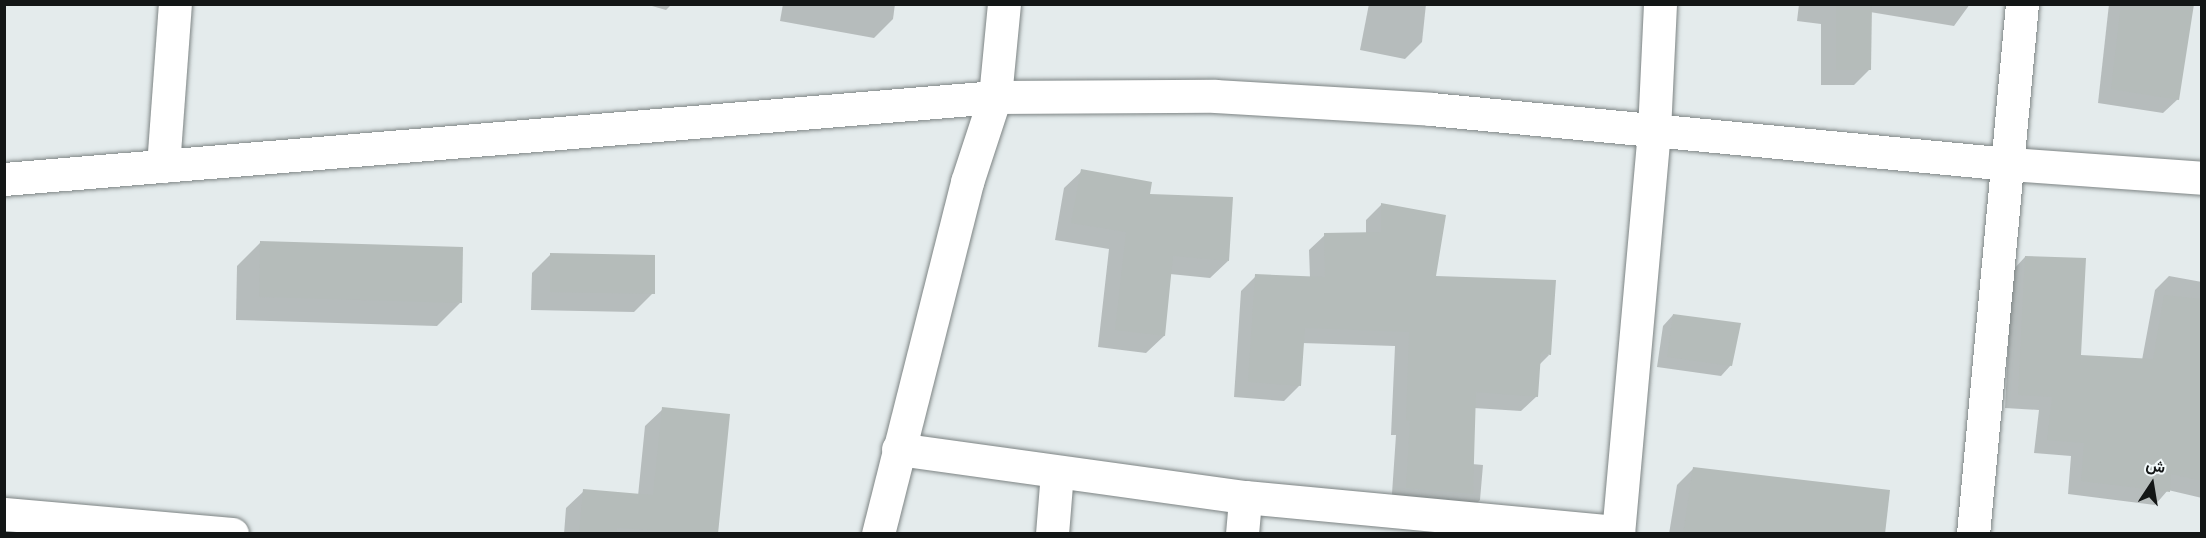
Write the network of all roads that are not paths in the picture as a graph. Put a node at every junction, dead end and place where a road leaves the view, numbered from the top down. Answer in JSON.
{"nodes":[{"id":1,"x":175,"y":4,"type":"edge"},
{"id":2,"x":1004,"y":4,"type":"edge"},
{"id":3,"x":1660,"y":4,"type":"edge"},
{"id":4,"x":2022,"y":4,"type":"edge"},
{"id":5,"x":995,"y":97,"type":"junction"},
{"id":6,"x":1654,"y":131,"type":"junction"},
{"id":7,"x":2009,"y":164,"type":"junction"},
{"id":8,"x":163,"y":166,"type":"junction"},
{"id":9,"x":4,"y":178,"type":"edge"},
{"id":10,"x":2202,"y":178,"type":"edge"},
{"id":11,"x":898,"y":449,"type":"junction"},
{"id":12,"x":1057,"y":472,"type":"junction"},
{"id":13,"x":1245,"y":497,"type":"junction"},
{"id":14,"x":4,"y":514,"type":"edge"},
{"id":15,"x":1618,"y":533,"type":"edge"},
{"id":16,"x":232,"y":534,"type":"edge"},
{"id":17,"x":878,"y":534,"type":"edge"},
{"id":18,"x":1052,"y":534,"type":"edge"},
{"id":19,"x":1242,"y":534,"type":"edge"},
{"id":20,"x":1973,"y":534,"type":"edge"}],
"edges":[{"from":1,"to":8,"type":"street"},
{"from":2,"to":5,"type":"street"},
{"from":3,"to":6,"type":"street"},
{"from":4,"to":7,"type":"street"},
{"from":5,"to":6,"type":"street"},
{"from":5,"to":8,"type":"street"},
{"from":5,"to":11,"type":"street"},
{"from":6,"to":7,"type":"street"},
{"from":6,"to":15,"type":"street"},
{"from":7,"to":10,"type":"street"},
{"from":7,"to":20,"type":"street"},
{"from":8,"to":9,"type":"street"},
{"from":11,"to":12,"type":"street"},
{"from":11,"to":17,"type":"street"},
{"from":12,"to":13,"type":"street"},
{"from":12,"to":18,"type":"street"},
{"from":13,"to":15,"type":"street"},
{"from":13,"to":19,"type":"street"},
{"from":14,"to":16,"type":"street"}]}
